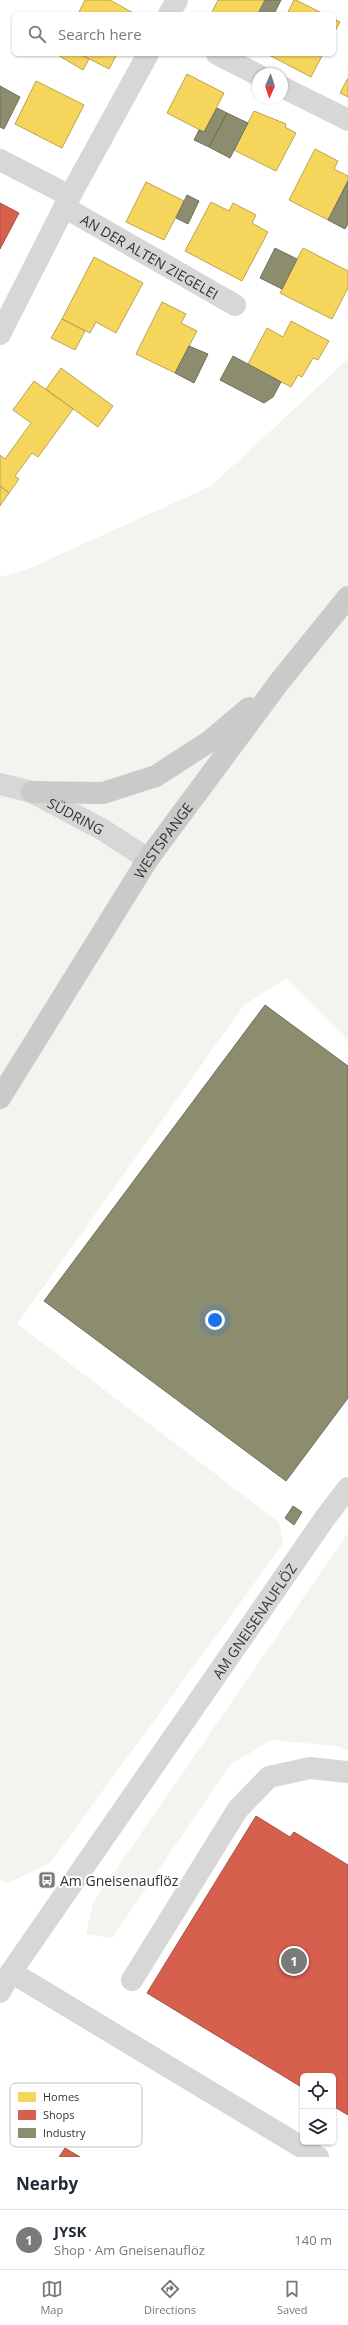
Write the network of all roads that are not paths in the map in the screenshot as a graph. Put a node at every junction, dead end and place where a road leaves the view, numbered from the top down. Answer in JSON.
{"nodes":[{"id":1,"x":177,"y":0,"type":"edge"},
{"id":2,"x":170,"y":12,"type":"edge"},
{"id":3,"x":147,"y":56,"type":"edge"},
{"id":4,"x":221,"y":56,"type":"edge"},
{"id":5,"x":252,"y":71,"type":"edge"},
{"id":6,"x":288,"y":90,"type":"edge"},
{"id":7,"x":348,"y":120,"type":"edge"},
{"id":8,"x":0,"y":160,"type":"edge"},
{"id":9,"x":67,"y":202,"type":"junction"},
{"id":10,"x":235,"y":305,"type":"dead end"},
{"id":11,"x":0,"y":334,"type":"edge"},
{"id":12,"x":348,"y":597,"type":"edge"},
{"id":13,"x":280,"y":681,"type":"junction"},
{"id":14,"x":0,"y":784,"type":"edge"},
{"id":15,"x":32,"y":792,"type":"junction"},
{"id":16,"x":148,"y":859,"type":"junction"},
{"id":17,"x":0,"y":1098,"type":"edge"},
{"id":18,"x":348,"y":1488,"type":"edge"},
{"id":19,"x":348,"y":1772,"type":"edge"},
{"id":20,"x":11,"y":1972,"type":"junction"},
{"id":21,"x":132,"y":1980,"type":"dead end"},
{"id":22,"x":0,"y":1992,"type":"edge"},
{"id":23,"x":318,"y":2157,"type":"edge"}],
"edges":[{"from":1,"to":2,"type":"street"},
{"from":3,"to":9,"type":"street","name":"AN DER ALTEN ZIEGELEI"},
{"from":4,"to":5,"type":"street"},
{"from":6,"to":7,"type":"street"},
{"from":8,"to":9,"type":"street","name":"AN DER ALTEN ZIEGELEI"},
{"from":9,"to":10,"type":"street","name":"AN DER ALTEN ZIEGELEI"},
{"from":9,"to":11,"type":"street","name":"AN DER ALTEN ZIEGELEI"},
{"from":12,"to":13,"type":"main road","name":"WESTSPANGE"},
{"from":13,"to":15,"type":"main road"},
{"from":13,"to":16,"type":"main road","name":"WESTSPANGE"},
{"from":14,"to":15,"type":"street","name":"SÜDRING"},
{"from":15,"to":16,"type":"street","name":"SÜDRING"},
{"from":16,"to":17,"type":"main road","name":"WESTSPANGE"},
{"from":18,"to":20,"type":"street","name":"AM GNEISENAUFLÖZ"},
{"from":19,"to":21,"type":"street"},
{"from":20,"to":22,"type":"street","name":"AM GNEISENAUFLÖZ"},
{"from":20,"to":23,"type":"street"}]}
